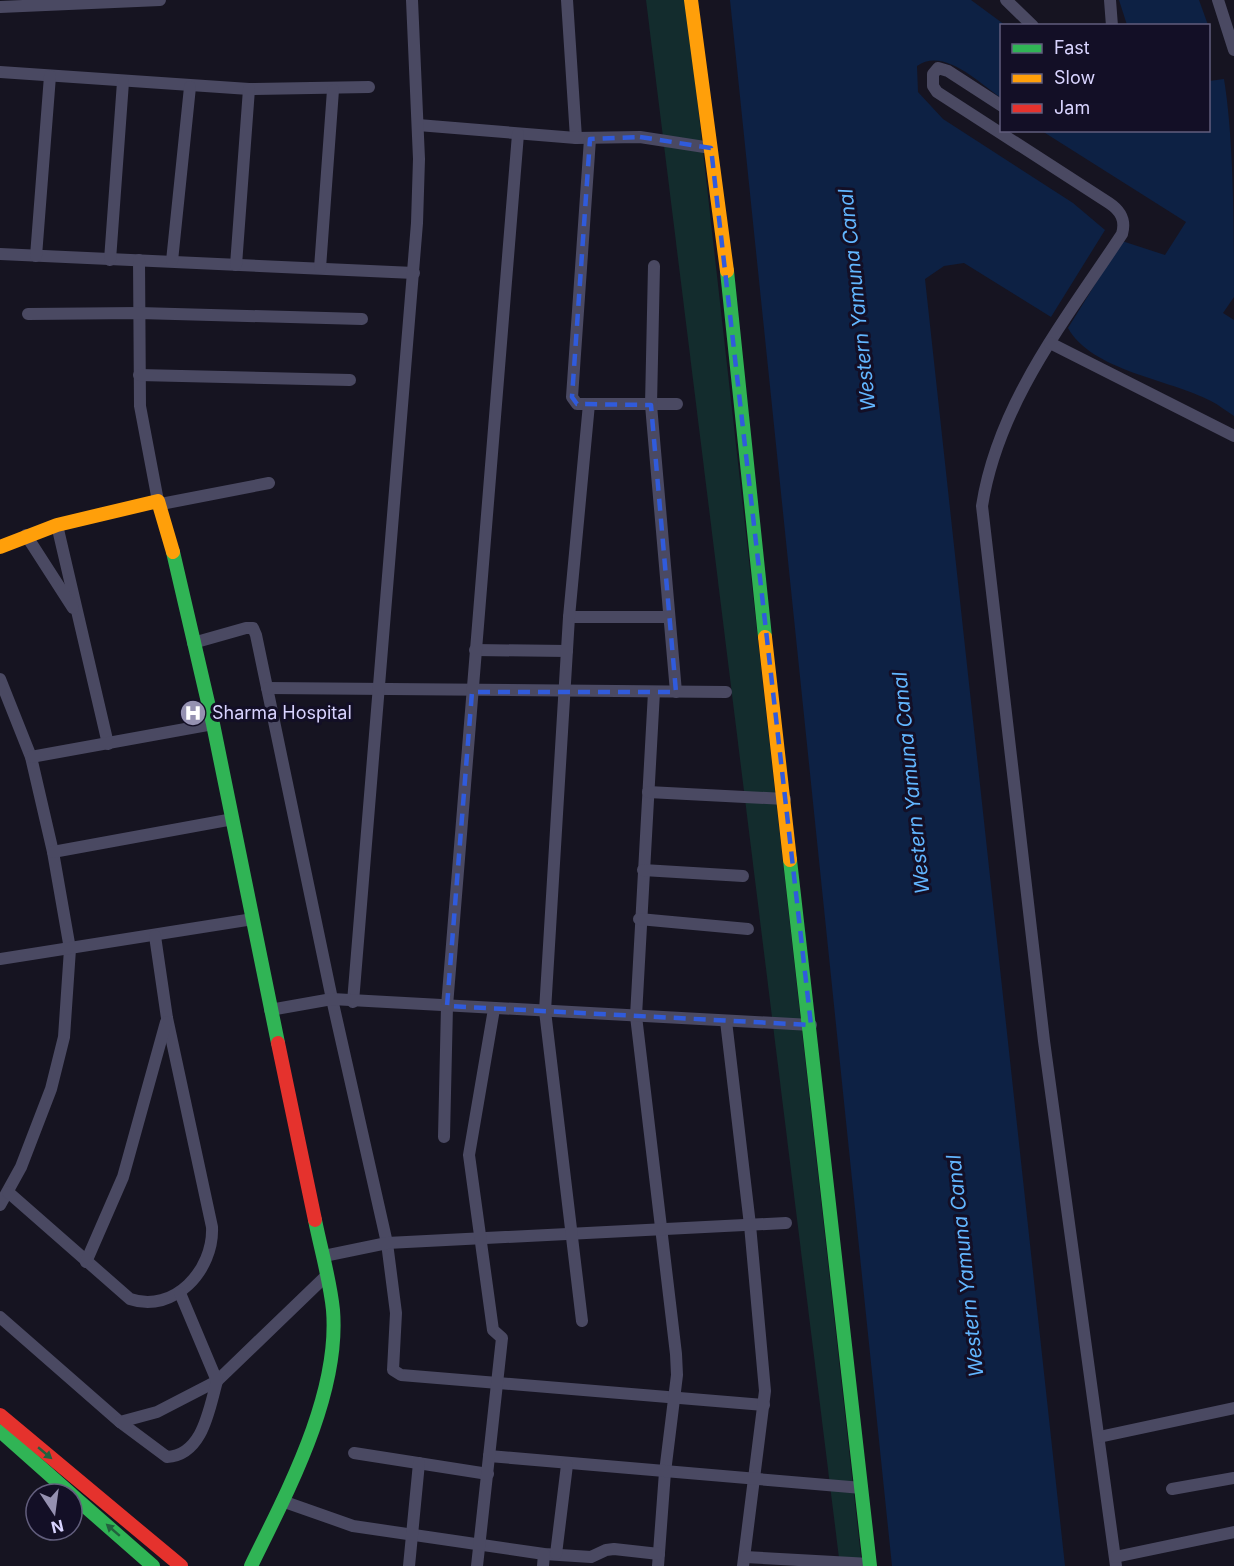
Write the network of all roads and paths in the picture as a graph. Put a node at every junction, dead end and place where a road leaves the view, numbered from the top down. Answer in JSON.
{"nodes":[{"id":1,"x":160,"y":0,"type":"edge"},
{"id":2,"x":412,"y":0,"type":"edge"},
{"id":3,"x":567,"y":0,"type":"edge"},
{"id":4,"x":691,"y":0,"type":"edge"},
{"id":5,"x":1006,"y":0,"type":"edge"},
{"id":6,"x":1110,"y":0,"type":"edge"},
{"id":7,"x":1218,"y":0,"type":"edge"},
{"id":8,"x":132,"y":1,"type":"edge"},
{"id":9,"x":0,"y":7,"type":"edge"},
{"id":10,"x":1031,"y":24,"type":"edge"},
{"id":11,"x":1112,"y":24,"type":"edge"},
{"id":12,"x":1234,"y":50,"type":"edge"},
{"id":13,"x":0,"y":72,"type":"edge"},
{"id":14,"x":50,"y":76,"type":"junction"},
{"id":15,"x":123,"y":82,"type":"junction"},
{"id":16,"x":190,"y":87,"type":"junction"},
{"id":17,"x":369,"y":87,"type":"dead end"},
{"id":18,"x":249,"y":90,"type":"junction"},
{"id":19,"x":333,"y":90,"type":"junction"},
{"id":20,"x":1000,"y":105,"type":"edge"},
{"id":21,"x":418,"y":125,"type":"junction"},
{"id":22,"x":518,"y":134,"type":"junction"},
{"id":23,"x":576,"y":138,"type":"junction"},
{"id":24,"x":590,"y":139,"type":"junction"},
{"id":25,"x":711,"y":148,"type":"junction"},
{"id":26,"x":0,"y":254,"type":"edge"},
{"id":27,"x":36,"y":256,"type":"junction"},
{"id":28,"x":110,"y":260,"type":"junction"},
{"id":29,"x":139,"y":260,"type":"junction"},
{"id":30,"x":172,"y":261,"type":"junction"},
{"id":31,"x":236,"y":265,"type":"junction"},
{"id":32,"x":654,"y":266,"type":"dead end"},
{"id":33,"x":320,"y":268,"type":"junction"},
{"id":34,"x":414,"y":273,"type":"junction"},
{"id":35,"x":139,"y":313,"type":"junction"},
{"id":36,"x":28,"y":314,"type":"dead end"},
{"id":37,"x":362,"y":319,"type":"dead end"},
{"id":38,"x":1050,"y":343,"type":"junction"},
{"id":39,"x":140,"y":375,"type":"junction"},
{"id":40,"x":350,"y":380,"type":"dead end"},
{"id":41,"x":590,"y":404,"type":"junction"},
{"id":42,"x":677,"y":404,"type":"dead end"},
{"id":43,"x":651,"y":405,"type":"junction"},
{"id":44,"x":1234,"y":436,"type":"edge"},
{"id":45,"x":269,"y":483,"type":"dead end"},
{"id":46,"x":160,"y":503,"type":"junction"},
{"id":47,"x":57,"y":525,"type":"junction"},
{"id":48,"x":26,"y":535,"type":"junction"},
{"id":49,"x":0,"y":547,"type":"edge"},
{"id":50,"x":79,"y":616,"type":"junction"},
{"id":51,"x":569,"y":617,"type":"junction"},
{"id":52,"x":668,"y":617,"type":"junction"},
{"id":53,"x":193,"y":643,"type":"junction"},
{"id":54,"x":475,"y":650,"type":"junction"},
{"id":55,"x":567,"y":651,"type":"junction"},
{"id":56,"x":0,"y":679,"type":"edge"},
{"id":57,"x":267,"y":688,"type":"junction"},
{"id":58,"x":380,"y":689,"type":"junction"},
{"id":59,"x":564,"y":691,"type":"junction"},
{"id":60,"x":472,"y":692,"type":"junction"},
{"id":61,"x":654,"y":692,"type":"junction"},
{"id":62,"x":676,"y":692,"type":"junction"},
{"id":63,"x":726,"y":692,"type":"dead end"},
{"id":64,"x":213,"y":724,"type":"junction"},
{"id":65,"x":108,"y":744,"type":"junction"},
{"id":66,"x":31,"y":757,"type":"junction"},
{"id":67,"x":648,"y":792,"type":"junction"},
{"id":68,"x":785,"y":800,"type":"junction"},
{"id":69,"x":233,"y":819,"type":"junction"},
{"id":70,"x":53,"y":852,"type":"junction"},
{"id":71,"x":642,"y":870,"type":"junction"},
{"id":72,"x":743,"y":876,"type":"dead end"},
{"id":73,"x":253,"y":919,"type":"junction"},
{"id":74,"x":639,"y":919,"type":"junction"},
{"id":75,"x":747,"y":929,"type":"dead end"},
{"id":76,"x":154,"y":936,"type":"junction"},
{"id":77,"x":70,"y":949,"type":"junction"},
{"id":78,"x":0,"y":960,"type":"edge"},
{"id":79,"x":332,"y":999,"type":"junction"},
{"id":80,"x":352,"y":1002,"type":"junction"},
{"id":81,"x":447,"y":1006,"type":"junction"},
{"id":82,"x":494,"y":1009,"type":"junction"},
{"id":83,"x":270,"y":1010,"type":"junction"},
{"id":84,"x":545,"y":1011,"type":"junction"},
{"id":85,"x":636,"y":1016,"type":"junction"},
{"id":86,"x":167,"y":1017,"type":"junction"},
{"id":87,"x":726,"y":1021,"type":"junction"},
{"id":88,"x":811,"y":1025,"type":"junction"},
{"id":89,"x":444,"y":1137,"type":"dead end"},
{"id":90,"x":8,"y":1192,"type":"junction"},
{"id":91,"x":0,"y":1205,"type":"edge"},
{"id":92,"x":786,"y":1223,"type":"dead end"},
{"id":93,"x":750,"y":1225,"type":"junction"},
{"id":94,"x":662,"y":1229,"type":"junction"},
{"id":95,"x":572,"y":1234,"type":"junction"},
{"id":96,"x":479,"y":1237,"type":"junction"},
{"id":97,"x":387,"y":1243,"type":"junction"},
{"id":98,"x":324,"y":1256,"type":"junction"},
{"id":99,"x":86,"y":1262,"type":"junction"},
{"id":100,"x":327,"y":1275,"type":"junction"},
{"id":101,"x":180,"y":1293,"type":"junction"},
{"id":102,"x":0,"y":1317,"type":"edge"},
{"id":103,"x":582,"y":1321,"type":"dead end"},
{"id":104,"x":217,"y":1381,"type":"junction"},
{"id":105,"x":497,"y":1382,"type":"junction"},
{"id":106,"x":675,"y":1399,"type":"junction"},
{"id":107,"x":764,"y":1405,"type":"junction"},
{"id":108,"x":1234,"y":1408,"type":"edge"},
{"id":109,"x":0,"y":1415,"type":"edge"},
{"id":110,"x":120,"y":1422,"type":"junction"},
{"id":111,"x":0,"y":1431,"type":"edge"},
{"id":112,"x":1099,"y":1437,"type":"junction"},
{"id":113,"x":354,"y":1453,"type":"dead end"},
{"id":114,"x":489,"y":1456,"type":"junction"},
{"id":115,"x":419,"y":1462,"type":"junction"},
{"id":116,"x":567,"y":1465,"type":"junction"},
{"id":117,"x":666,"y":1472,"type":"junction"},
{"id":118,"x":488,"y":1474,"type":"junction"},
{"id":119,"x":1234,"y":1478,"type":"edge"},
{"id":120,"x":756,"y":1479,"type":"junction"},
{"id":121,"x":58,"y":1482,"type":"edge"},
{"id":122,"x":862,"y":1488,"type":"junction"},
{"id":123,"x":1172,"y":1489,"type":"dead end"},
{"id":124,"x":282,"y":1501,"type":"junction"},
{"id":125,"x":84,"y":1505,"type":"edge"},
{"id":126,"x":1234,"y":1532,"type":"edge"},
{"id":127,"x":411,"y":1535,"type":"junction"},
{"id":128,"x":478,"y":1544,"type":"junction"},
{"id":129,"x":548,"y":1558,"type":"edge"},
{"id":130,"x":659,"y":1560,"type":"edge"},
{"id":131,"x":744,"y":1561,"type":"edge"},
{"id":132,"x":1116,"y":1561,"type":"edge"},
{"id":133,"x":870,"y":1565,"type":"edge"},
{"id":134,"x":153,"y":1566,"type":"edge"},
{"id":135,"x":181,"y":1566,"type":"edge"},
{"id":136,"x":251,"y":1566,"type":"edge"},
{"id":137,"x":409,"y":1566,"type":"edge"},
{"id":138,"x":477,"y":1566,"type":"edge"}],
"edges":[{"from":1,"to":8,"type":"street"},
{"from":2,"to":21,"type":"street"},
{"from":3,"to":23,"type":"street"},
{"from":4,"to":25,"type":"street"},
{"from":5,"to":10,"type":"street"},
{"from":6,"to":11,"type":"street"},
{"from":7,"to":12,"type":"street"},
{"from":8,"to":9,"type":"street"},
{"from":13,"to":14,"type":"street"},
{"from":14,"to":15,"type":"street"},
{"from":14,"to":27,"type":"street"},
{"from":15,"to":16,"type":"street"},
{"from":15,"to":28,"type":"street"},
{"from":16,"to":18,"type":"street"},
{"from":16,"to":30,"type":"street"},
{"from":17,"to":19,"type":"street"},
{"from":18,"to":19,"type":"street"},
{"from":18,"to":31,"type":"street"},
{"from":19,"to":33,"type":"street"},
{"from":20,"to":38,"type":"street"},
{"from":21,"to":22,"type":"street"},
{"from":21,"to":34,"type":"street"},
{"from":22,"to":23,"type":"street"},
{"from":22,"to":54,"type":"street"},
{"from":23,"to":24,"type":"street"},
{"from":24,"to":25,"type":"street"},
{"from":24,"to":41,"type":"street"},
{"from":25,"to":68,"type":"street"},
{"from":26,"to":27,"type":"street"},
{"from":27,"to":28,"type":"street"},
{"from":28,"to":29,"type":"street"},
{"from":29,"to":30,"type":"street"},
{"from":29,"to":35,"type":"street"},
{"from":30,"to":31,"type":"street"},
{"from":31,"to":33,"type":"street"},
{"from":32,"to":43,"type":"street"},
{"from":33,"to":34,"type":"street"},
{"from":34,"to":58,"type":"street"},
{"from":35,"to":36,"type":"street"},
{"from":35,"to":37,"type":"street"},
{"from":35,"to":39,"type":"street"},
{"from":38,"to":44,"type":"street"},
{"from":38,"to":112,"type":"street"},
{"from":39,"to":40,"type":"street"},
{"from":39,"to":46,"type":"street"},
{"from":41,"to":43,"type":"street"},
{"from":41,"to":51,"type":"street"},
{"from":42,"to":43,"type":"street"},
{"from":43,"to":52,"type":"street"},
{"from":45,"to":46,"type":"street"},
{"from":46,"to":47,"type":"street"},
{"from":46,"to":53,"type":"street"},
{"from":47,"to":48,"type":"street"},
{"from":47,"to":50,"type":"street"},
{"from":48,"to":49,"type":"street"},
{"from":48,"to":50,"type":"street"},
{"from":50,"to":65,"type":"street"},
{"from":51,"to":52,"type":"street"},
{"from":51,"to":55,"type":"street"},
{"from":52,"to":62,"type":"street"},
{"from":53,"to":57,"type":"street"},
{"from":53,"to":64,"type":"street"},
{"from":54,"to":55,"type":"street"},
{"from":54,"to":60,"type":"street"},
{"from":55,"to":59,"type":"street"},
{"from":56,"to":66,"type":"street"},
{"from":57,"to":58,"type":"street"},
{"from":57,"to":79,"type":"street"},
{"from":58,"to":60,"type":"street"},
{"from":58,"to":80,"type":"street"},
{"from":59,"to":60,"type":"street"},
{"from":59,"to":61,"type":"street"},
{"from":59,"to":84,"type":"street"},
{"from":60,"to":81,"type":"street"},
{"from":61,"to":62,"type":"street"},
{"from":61,"to":67,"type":"street"},
{"from":62,"to":63,"type":"street"},
{"from":64,"to":65,"type":"street"},
{"from":64,"to":69,"type":"street"},
{"from":65,"to":66,"type":"street"},
{"from":66,"to":70,"type":"street"},
{"from":67,"to":68,"type":"street"},
{"from":67,"to":71,"type":"street"},
{"from":68,"to":88,"type":"street"},
{"from":69,"to":70,"type":"street"},
{"from":69,"to":73,"type":"street"},
{"from":70,"to":77,"type":"street"},
{"from":71,"to":72,"type":"street"},
{"from":71,"to":74,"type":"street"},
{"from":73,"to":76,"type":"street"},
{"from":73,"to":83,"type":"street"},
{"from":74,"to":75,"type":"street"},
{"from":74,"to":85,"type":"street"},
{"from":76,"to":77,"type":"street"},
{"from":76,"to":86,"type":"street"},
{"from":77,"to":78,"type":"street"},
{"from":77,"to":90,"type":"street"},
{"from":79,"to":80,"type":"street"},
{"from":79,"to":83,"type":"street"},
{"from":79,"to":97,"type":"street"},
{"from":80,"to":81,"type":"street"},
{"from":81,"to":82,"type":"street"},
{"from":81,"to":89,"type":"street"},
{"from":82,"to":84,"type":"street"},
{"from":82,"to":96,"type":"street"},
{"from":83,"to":98,"type":"street"},
{"from":84,"to":85,"type":"street"},
{"from":84,"to":95,"type":"street"},
{"from":85,"to":87,"type":"street"},
{"from":85,"to":94,"type":"street"},
{"from":86,"to":99,"type":"street"},
{"from":86,"to":101,"type":"street"},
{"from":87,"to":88,"type":"street"},
{"from":87,"to":93,"type":"street"},
{"from":88,"to":122,"type":"street"},
{"from":90,"to":91,"type":"street"},
{"from":90,"to":99,"type":"street"},
{"from":92,"to":93,"type":"street"},
{"from":93,"to":94,"type":"street"},
{"from":93,"to":107,"type":"street"},
{"from":94,"to":95,"type":"street"},
{"from":94,"to":106,"type":"street"},
{"from":95,"to":96,"type":"street"},
{"from":95,"to":103,"type":"street"},
{"from":96,"to":97,"type":"street"},
{"from":96,"to":105,"type":"street"},
{"from":97,"to":98,"type":"street"},
{"from":97,"to":105,"type":"street"},
{"from":98,"to":100,"type":"street"},
{"from":99,"to":101,"type":"street"},
{"from":100,"to":104,"type":"street"},
{"from":100,"to":124,"type":"street"},
{"from":101,"to":104,"type":"street"},
{"from":102,"to":110,"type":"street"},
{"from":104,"to":110,"type":"street"},
{"from":104,"to":110,"type":"street"},
{"from":105,"to":106,"type":"street"},
{"from":105,"to":114,"type":"street"},
{"from":106,"to":107,"type":"street"},
{"from":106,"to":117,"type":"street"},
{"from":107,"to":120,"type":"street"},
{"from":108,"to":112,"type":"street"},
{"from":109,"to":135,"type":"street","one_way":true},
{"from":111,"to":121,"type":"street"},
{"from":112,"to":132,"type":"street"},
{"from":113,"to":115,"type":"street"},
{"from":114,"to":116,"type":"street"},
{"from":114,"to":118,"type":"street"},
{"from":115,"to":118,"type":"street"},
{"from":115,"to":127,"type":"street"},
{"from":116,"to":117,"type":"street"},
{"from":116,"to":129,"type":"street"},
{"from":117,"to":120,"type":"street"},
{"from":117,"to":130,"type":"street"},
{"from":118,"to":128,"type":"street"},
{"from":119,"to":123,"type":"street"},
{"from":120,"to":122,"type":"street"},
{"from":120,"to":131,"type":"street"},
{"from":122,"to":133,"type":"street"},
{"from":124,"to":127,"type":"street"},
{"from":124,"to":136,"type":"street"},
{"from":134,"to":125,"type":"street","one_way":true},
{"from":126,"to":132,"type":"street"},
{"from":127,"to":128,"type":"street"},
{"from":127,"to":137,"type":"street"},
{"from":128,"to":129,"type":"street"},
{"from":128,"to":138,"type":"street"},
{"from":129,"to":130,"type":"street"},
{"from":131,"to":133,"type":"street"}]}
